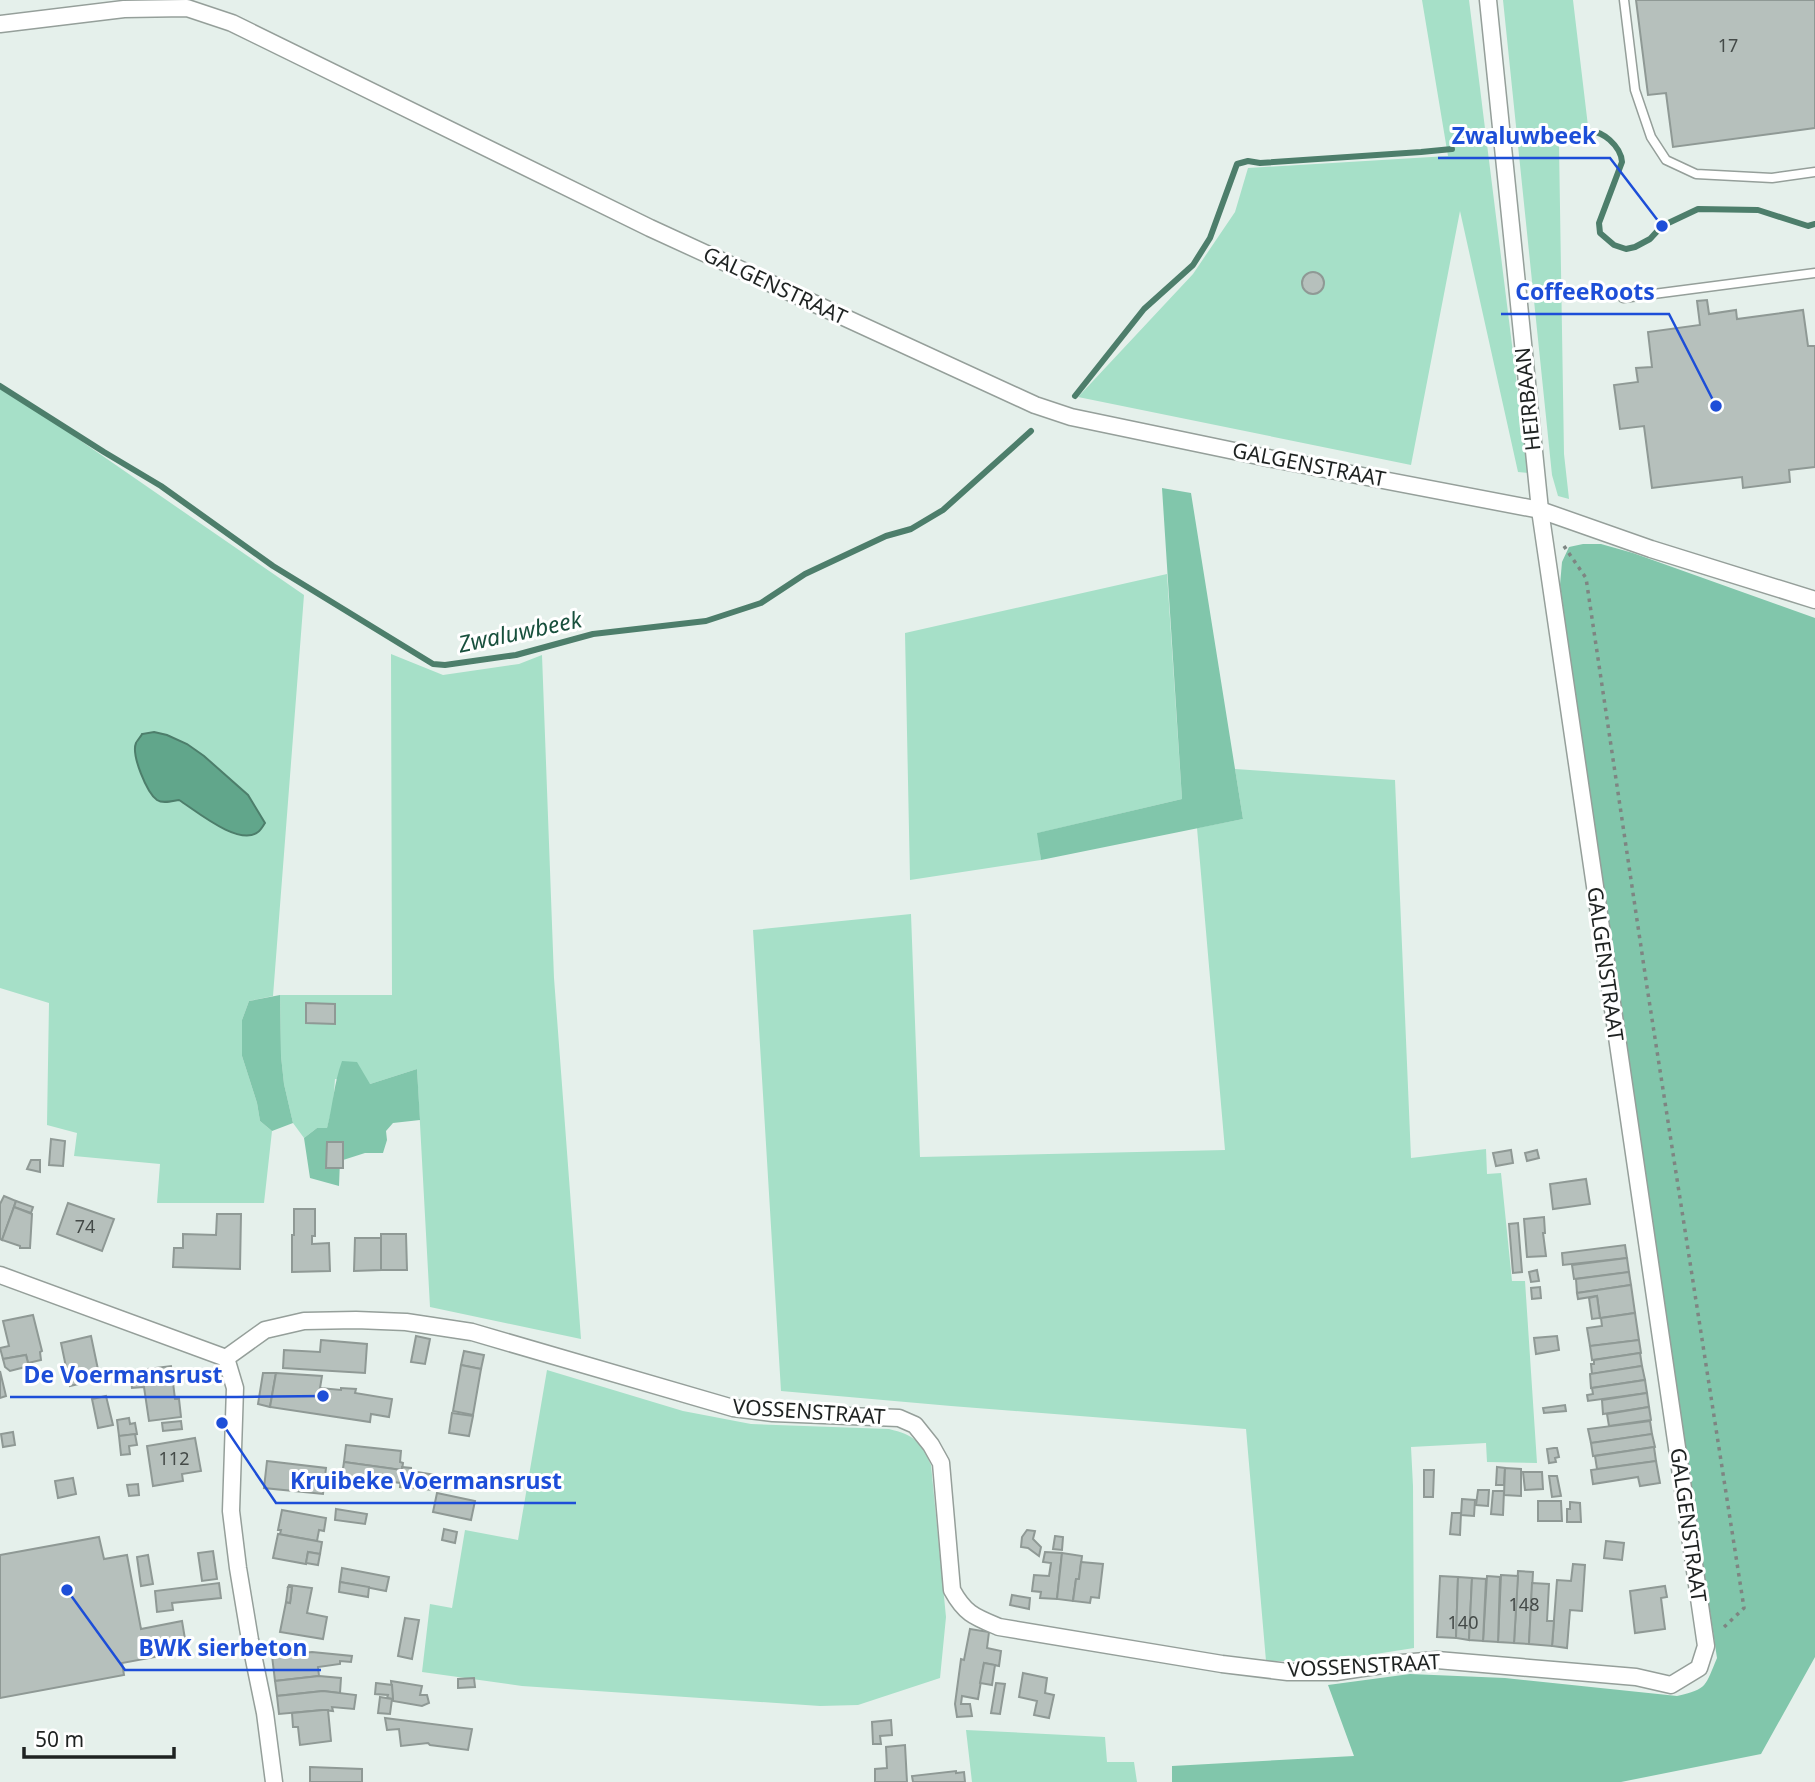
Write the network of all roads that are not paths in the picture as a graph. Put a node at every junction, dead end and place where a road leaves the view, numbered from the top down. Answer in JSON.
{"nodes":[{"id":1,"x":1488,"y":0,"type":"edge"},
{"id":2,"x":1624,"y":0,"type":"edge"},
{"id":3,"x":0,"y":24,"type":"edge"},
{"id":4,"x":1815,"y":172,"type":"edge"},
{"id":5,"x":1815,"y":272,"type":"edge"},
{"id":6,"x":1623,"y":298,"type":"dead end"},
{"id":7,"x":1540,"y":510,"type":"junction"},
{"id":8,"x":1815,"y":600,"type":"edge"},
{"id":9,"x":0,"y":1275,"type":"edge"},
{"id":10,"x":226,"y":1358,"type":"junction"},
{"id":11,"x":1699,"y":1668,"type":"joint"},
{"id":12,"x":274,"y":1782,"type":"edge"}],
"edges":[{"from":1,"to":7,"type":"street","name":"HEIRBAAN"},
{"from":2,"to":4,"type":"lane"},
{"from":3,"to":7,"type":"street","name":"GALGENSTRAAT"},
{"from":5,"to":6,"type":"lane"},
{"from":7,"to":8,"type":"street"},
{"from":7,"to":11,"type":"street","name":"GALGENSTRAAT"},
{"from":9,"to":10,"type":"street"},
{"from":10,"to":11,"type":"street","name":"VOSSENSTRAAT"},
{"from":10,"to":12,"type":"street"}]}
